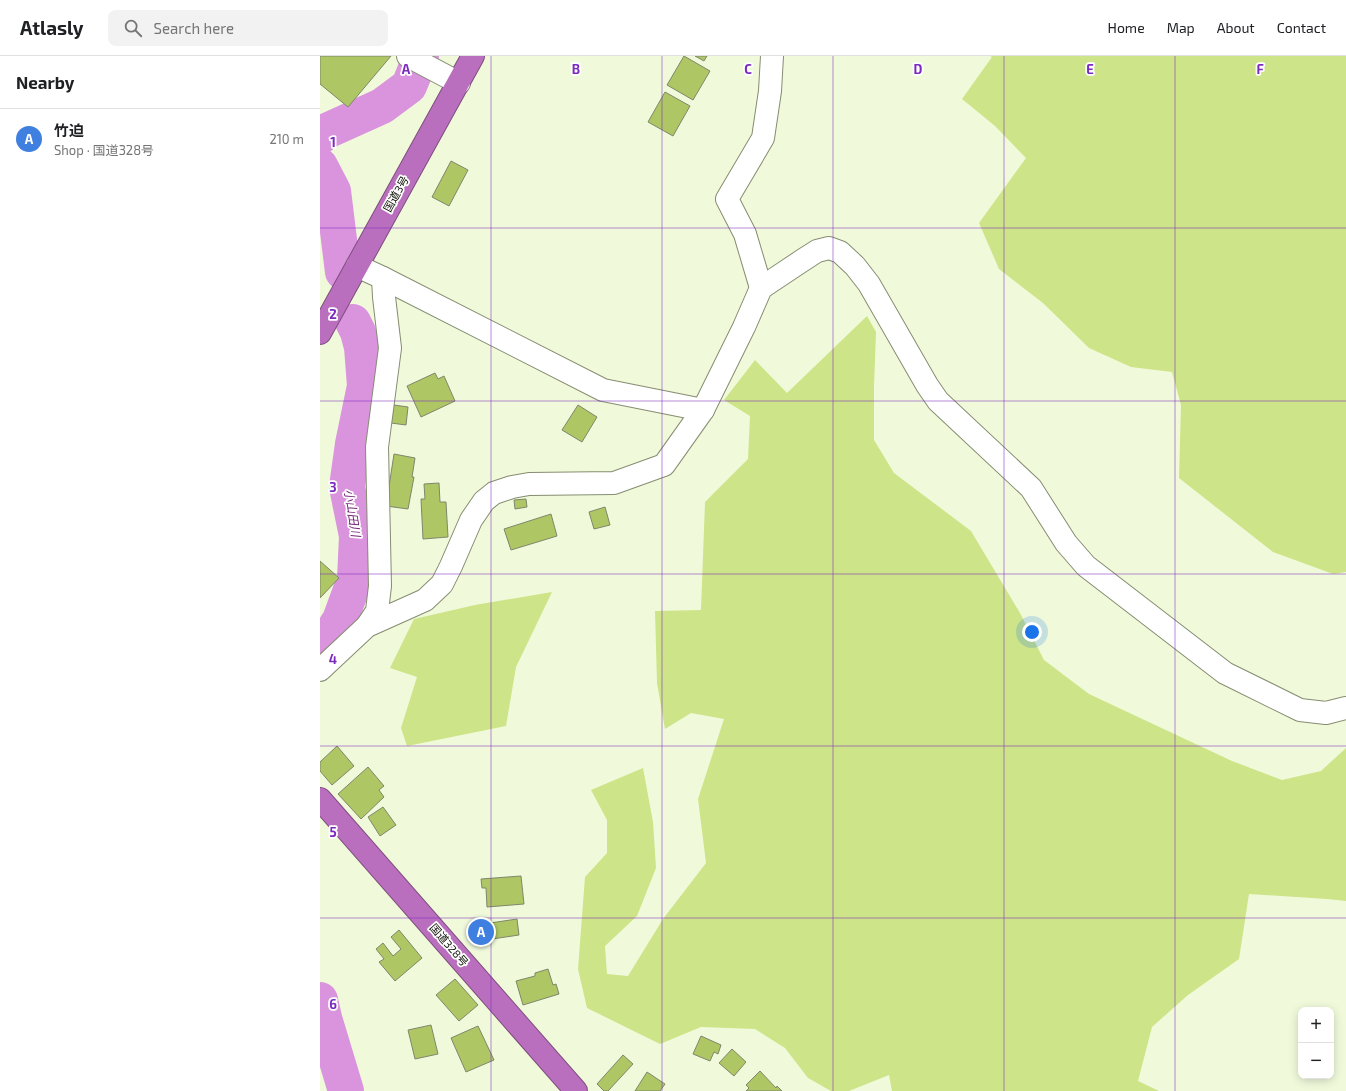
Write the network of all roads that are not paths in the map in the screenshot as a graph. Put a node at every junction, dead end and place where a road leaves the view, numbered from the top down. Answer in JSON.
{"nodes":[{"id":1,"x":408,"y":56,"type":"edge"},
{"id":2,"x":473,"y":56,"type":"edge"},
{"id":3,"x":772,"y":56,"type":"edge"},
{"id":4,"x":459,"y":83,"type":"junction"},
{"id":5,"x":357,"y":266,"type":"junction"},
{"id":6,"x":383,"y":278,"type":"junction"},
{"id":7,"x":761,"y":288,"type":"junction"},
{"id":8,"x":320,"y":333,"type":"edge"},
{"id":9,"x":703,"y":410,"type":"junction"},
{"id":10,"x":367,"y":626,"type":"junction"},
{"id":11,"x":320,"y":670,"type":"edge"},
{"id":12,"x":1346,"y":708,"type":"edge"},
{"id":13,"x":320,"y":799,"type":"edge"},
{"id":14,"x":576,"y":1091,"type":"edge"}],
"edges":[{"from":1,"to":4,"type":"street"},
{"from":2,"to":4,"type":"highway","name":"国道3号"},
{"from":3,"to":7,"type":"street"},
{"from":4,"to":5,"type":"highway","name":"国道3号"},
{"from":5,"to":6,"type":"street"},
{"from":5,"to":8,"type":"highway","name":"国道3号"},
{"from":6,"to":9,"type":"street"},
{"from":6,"to":10,"type":"street"},
{"from":7,"to":9,"type":"street"},
{"from":7,"to":12,"type":"street"},
{"from":9,"to":10,"type":"street"},
{"from":10,"to":11,"type":"street"},
{"from":13,"to":14,"type":"highway","name":"国道328号"}]}
